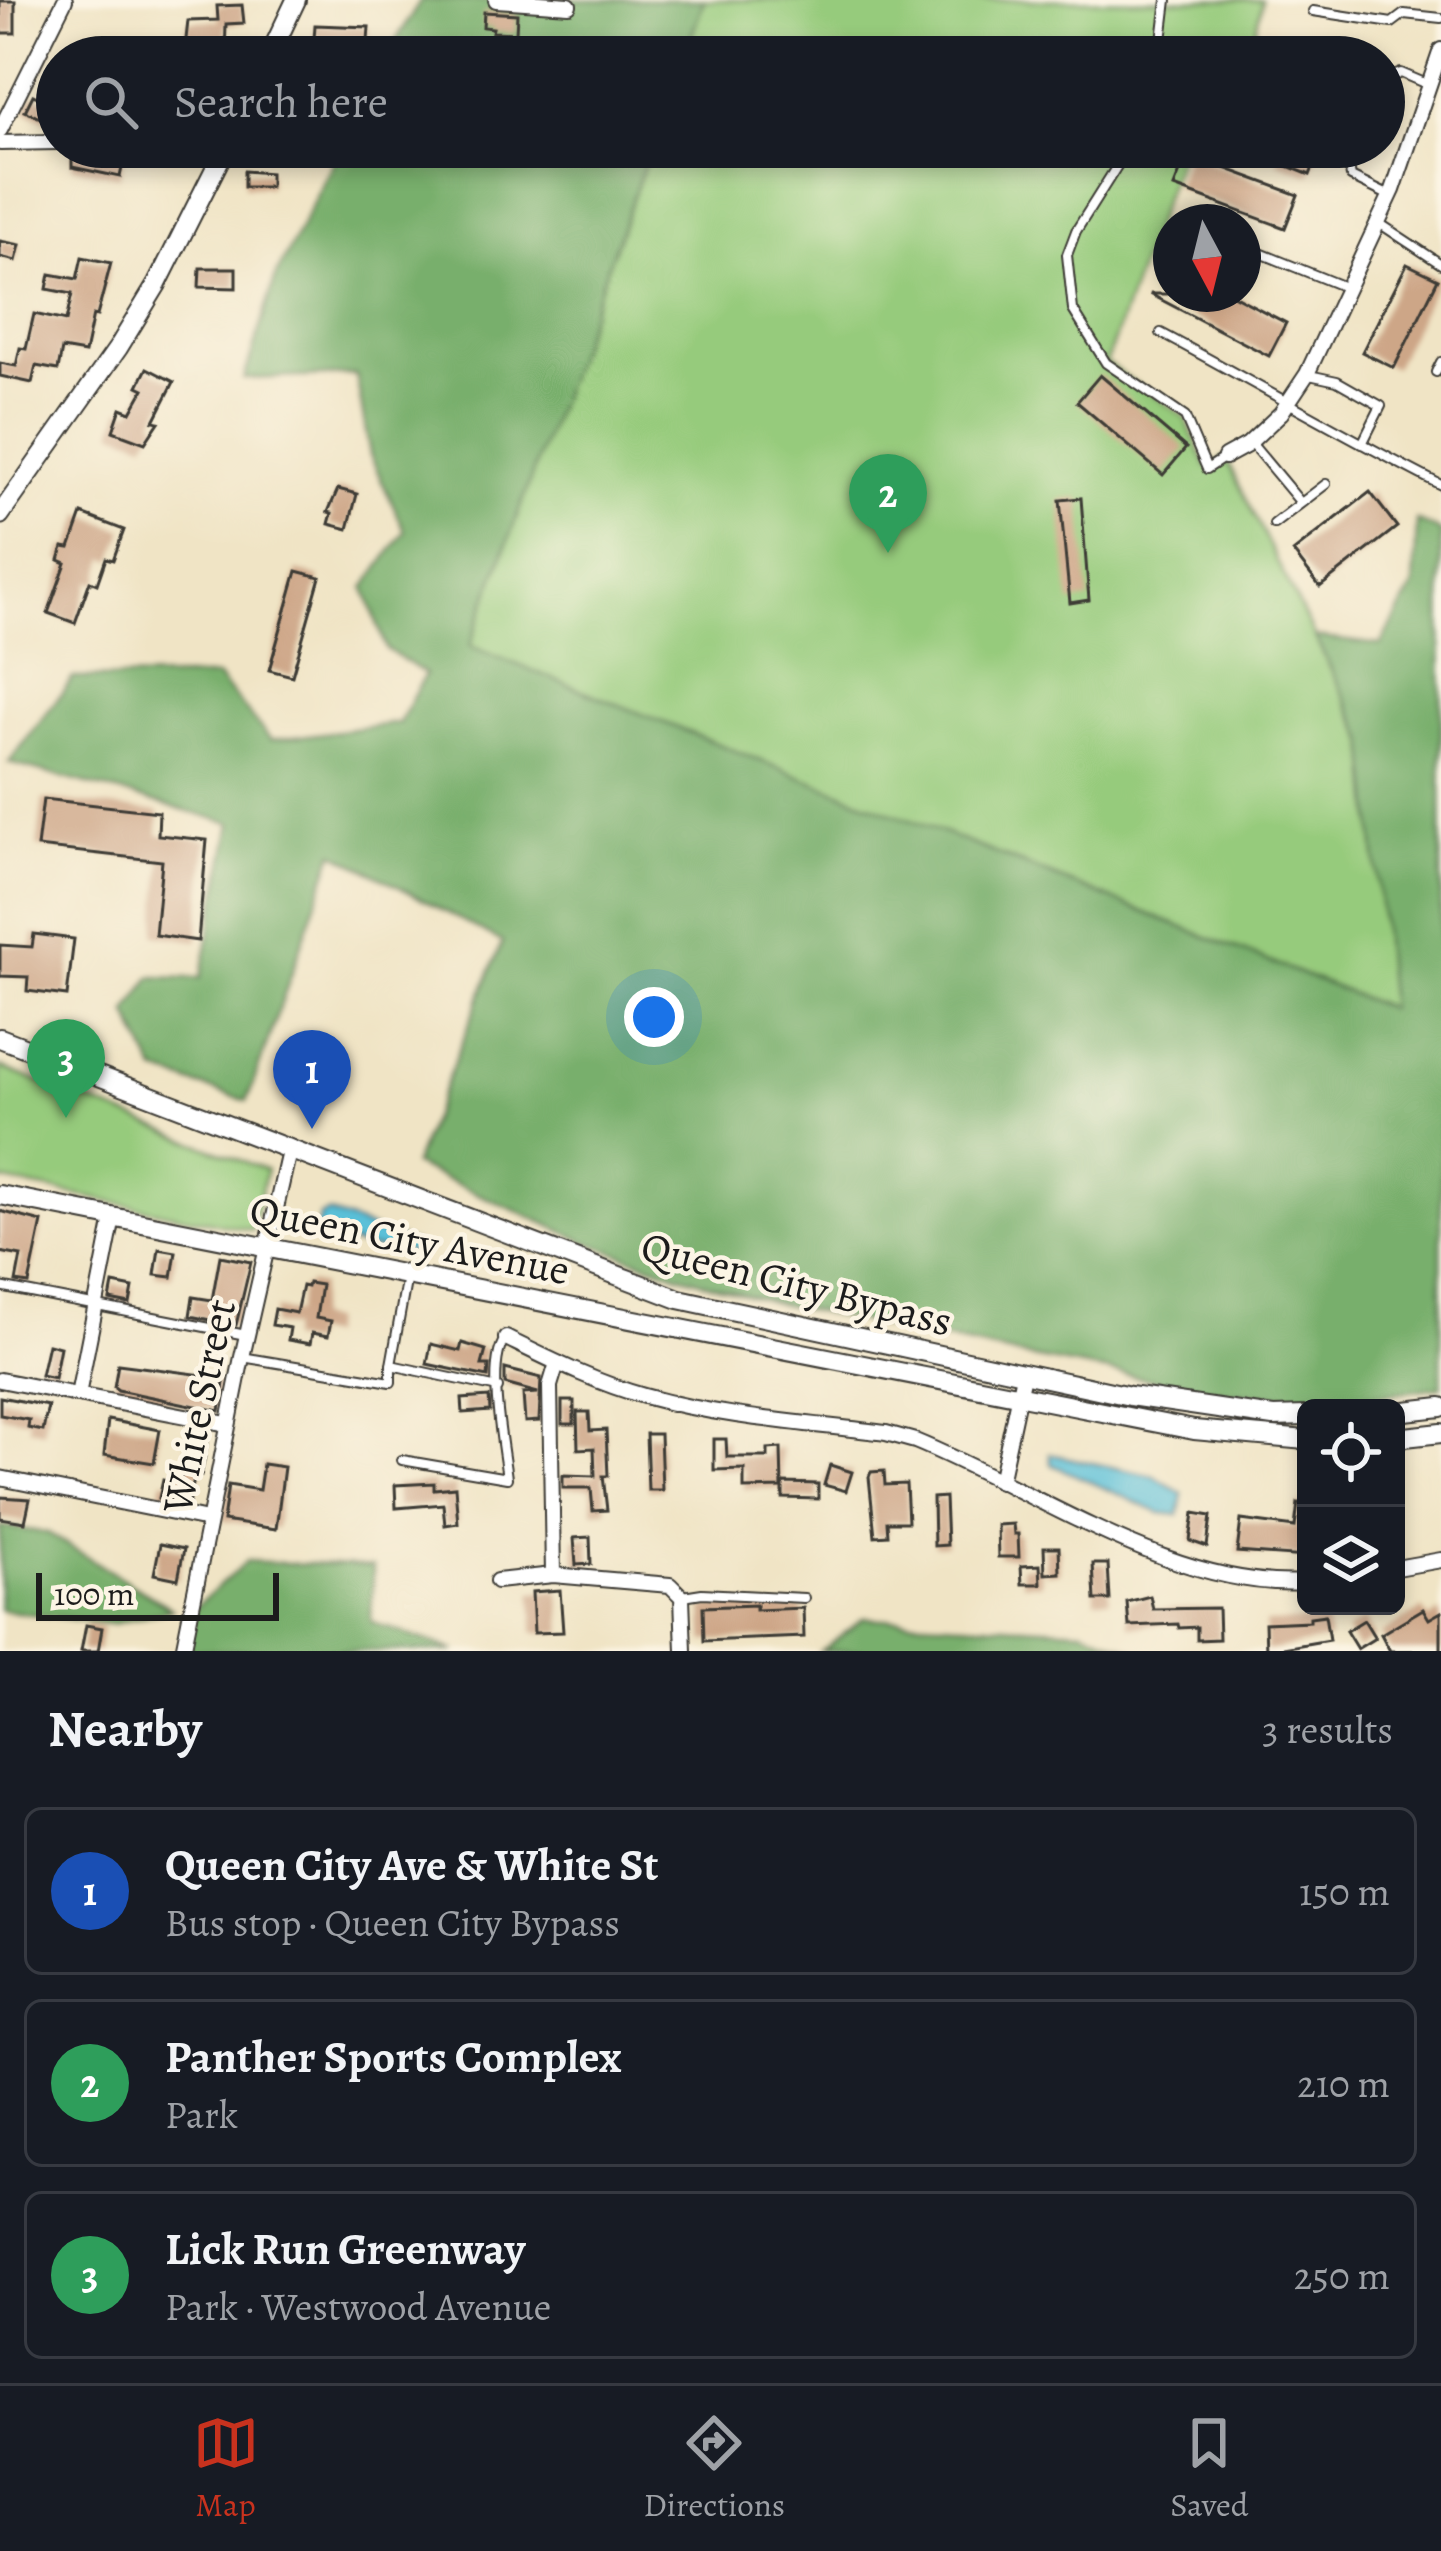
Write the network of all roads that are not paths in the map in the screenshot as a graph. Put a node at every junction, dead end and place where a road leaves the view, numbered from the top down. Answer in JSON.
{"nodes":[{"id":1,"x":65,"y":0,"type":"edge"},
{"id":2,"x":296,"y":0,"type":"edge"},
{"id":3,"x":496,"y":0,"type":"edge"},
{"id":4,"x":1167,"y":0,"type":"edge"},
{"id":5,"x":569,"y":5,"type":"dead end"},
{"id":6,"x":1313,"y":11,"type":"dead end"},
{"id":7,"x":1441,"y":18,"type":"edge"},
{"id":8,"x":47,"y":36,"type":"edge"},
{"id":9,"x":279,"y":36,"type":"edge"},
{"id":10,"x":1163,"y":36,"type":"edge"},
{"id":11,"x":1441,"y":50,"type":"edge"},
{"id":12,"x":36,"y":58,"type":"edge"},
{"id":13,"x":1405,"y":76,"type":"edge"},
{"id":14,"x":1430,"y":86,"type":"junction"},
{"id":15,"x":0,"y":130,"type":"edge"},
{"id":16,"x":36,"y":142,"type":"edge"},
{"id":17,"x":0,"y":143,"type":"edge"},
{"id":18,"x":1405,"y":155,"type":"edge"},
{"id":19,"x":215,"y":168,"type":"edge"},
{"id":20,"x":1116,"y":168,"type":"edge"},
{"id":21,"x":1349,"y":168,"type":"edge"},
{"id":22,"x":1400,"y":168,"type":"edge"},
{"id":23,"x":1390,"y":196,"type":"junction"},
{"id":24,"x":1379,"y":223,"type":"junction"},
{"id":25,"x":1261,"y":252,"type":"edge"},
{"id":26,"x":1441,"y":264,"type":"edge"},
{"id":27,"x":1349,"y":289,"type":"junction"},
{"id":28,"x":1162,"y":333,"type":"dead end"},
{"id":29,"x":1307,"y":374,"type":"junction"},
{"id":30,"x":1290,"y":401,"type":"junction"},
{"id":31,"x":1250,"y":442,"type":"junction"},
{"id":32,"x":1361,"y":444,"type":"junction"},
{"id":33,"x":1226,"y":457,"type":"joint"},
{"id":34,"x":1326,"y":484,"type":"dead end"},
{"id":35,"x":1441,"y":485,"type":"edge"},
{"id":36,"x":1301,"y":503,"type":"junction"},
{"id":37,"x":0,"y":515,"type":"edge"},
{"id":38,"x":1274,"y":524,"type":"dead end"},
{"id":39,"x":0,"y":1038,"type":"edge"},
{"id":40,"x":290,"y":1148,"type":"junction"},
{"id":41,"x":0,"y":1195,"type":"edge"},
{"id":42,"x":113,"y":1218,"type":"junction"},
{"id":43,"x":265,"y":1246,"type":"junction"},
{"id":44,"x":407,"y":1275,"type":"junction"},
{"id":45,"x":0,"y":1287,"type":"edge"},
{"id":46,"x":96,"y":1306,"type":"junction"},
{"id":47,"x":246,"y":1336,"type":"junction"},
{"id":48,"x":506,"y":1338,"type":"joint"},
{"id":49,"x":242,"y":1357,"type":"junction"},
{"id":50,"x":557,"y":1363,"type":"junction"},
{"id":51,"x":391,"y":1365,"type":"junction"},
{"id":52,"x":1023,"y":1375,"type":"junction"},
{"id":53,"x":0,"y":1380,"type":"edge"},
{"id":54,"x":497,"y":1388,"type":"junction"},
{"id":55,"x":78,"y":1395,"type":"junction"},
{"id":56,"x":1018,"y":1397,"type":"junction"},
{"id":57,"x":1441,"y":1407,"type":"edge"},
{"id":58,"x":1405,"y":1411,"type":"edge"},
{"id":59,"x":1297,"y":1416,"type":"edge"},
{"id":60,"x":227,"y":1424,"type":"junction"},
{"id":61,"x":1441,"y":1433,"type":"edge"},
{"id":62,"x":1405,"y":1437,"type":"edge"},
{"id":63,"x":1297,"y":1439,"type":"edge"},
{"id":64,"x":402,"y":1460,"type":"dead end"},
{"id":65,"x":0,"y":1478,"type":"edge"},
{"id":66,"x":1000,"y":1482,"type":"junction"},
{"id":67,"x":208,"y":1520,"type":"junction"},
{"id":68,"x":1441,"y":1560,"type":"edge"},
{"id":69,"x":1405,"y":1566,"type":"edge"},
{"id":70,"x":553,"y":1575,"type":"junction"},
{"id":71,"x":497,"y":1581,"type":"dead end"},
{"id":72,"x":1297,"y":1582,"type":"edge"},
{"id":73,"x":682,"y":1597,"type":"junction"},
{"id":74,"x":804,"y":1598,"type":"dead end"},
{"id":75,"x":183,"y":1651,"type":"edge"},
{"id":76,"x":684,"y":1651,"type":"edge"}],
"edges":[{"from":1,"to":8,"type":"street"},
{"from":2,"to":9,"type":"main road"},
{"from":3,"to":5,"type":"street"},
{"from":4,"to":10,"type":"lane"},
{"from":6,"to":7,"type":"lane"},
{"from":11,"to":14,"type":"street"},
{"from":12,"to":15,"type":"street"},
{"from":13,"to":14,"type":"lane"},
{"from":14,"to":18,"type":"street"},
{"from":16,"to":17,"type":"street"},
{"from":19,"to":37,"type":"main road"},
{"from":20,"to":33,"type":"lane"},
{"from":21,"to":23,"type":"lane"},
{"from":22,"to":23,"type":"street"},
{"from":23,"to":24,"type":"street"},
{"from":24,"to":26,"type":"lane"},
{"from":24,"to":27,"type":"street"},
{"from":25,"to":27,"type":"lane"},
{"from":27,"to":29,"type":"street"},
{"from":28,"to":30,"type":"lane"},
{"from":29,"to":30,"type":"street"},
{"from":29,"to":32,"type":"lane"},
{"from":30,"to":31,"type":"street"},
{"from":30,"to":32,"type":"lane"},
{"from":31,"to":33,"type":"street"},
{"from":31,"to":36,"type":"lane"},
{"from":32,"to":35,"type":"lane"},
{"from":34,"to":36,"type":"lane"},
{"from":36,"to":38,"type":"lane"},
{"from":39,"to":40,"type":"main road","name":"Queen City Bypass"},
{"from":40,"to":43,"type":"street","name":"White Street"},
{"from":40,"to":52,"type":"main road","name":"Queen City Bypass"},
{"from":41,"to":42,"type":"main road","name":"Queen City Avenue"},
{"from":42,"to":43,"type":"main road","name":"Queen City Avenue"},
{"from":42,"to":46,"type":"street"},
{"from":43,"to":44,"type":"main road","name":"Queen City Avenue"},
{"from":43,"to":47,"type":"street","name":"White Street"},
{"from":44,"to":51,"type":"lane"},
{"from":44,"to":56,"type":"main road","name":"Queen City Avenue"},
{"from":45,"to":46,"type":"lane"},
{"from":46,"to":47,"type":"lane"},
{"from":46,"to":55,"type":"street"},
{"from":47,"to":49,"type":"street","name":"White Street"},
{"from":48,"to":50,"type":"street","name":"Queen City Avenue"},
{"from":48,"to":54,"type":"lane"},
{"from":49,"to":51,"type":"lane"},
{"from":49,"to":60,"type":"street","name":"White Street"},
{"from":50,"to":66,"type":"street","name":"Queen City Avenue"},
{"from":50,"to":70,"type":"street"},
{"from":51,"to":54,"type":"lane"},
{"from":52,"to":56,"type":"street"},
{"from":52,"to":59,"type":"main road","name":"Queen City Bypass"},
{"from":53,"to":55,"type":"street"},
{"from":54,"to":64,"type":"lane"},
{"from":55,"to":60,"type":"street"},
{"from":56,"to":63,"type":"main road"},
{"from":56,"to":66,"type":"street"},
{"from":57,"to":58,"type":"main road"},
{"from":60,"to":67,"type":"street","name":"White Street"},
{"from":61,"to":62,"type":"main road"},
{"from":65,"to":67,"type":"street"},
{"from":66,"to":72,"type":"street","name":"Queen City Avenue"},
{"from":67,"to":75,"type":"street","name":"White Street"},
{"from":68,"to":69,"type":"street"},
{"from":70,"to":71,"type":"street"},
{"from":70,"to":73,"type":"street"},
{"from":73,"to":74,"type":"lane"},
{"from":73,"to":76,"type":"street"}]}
